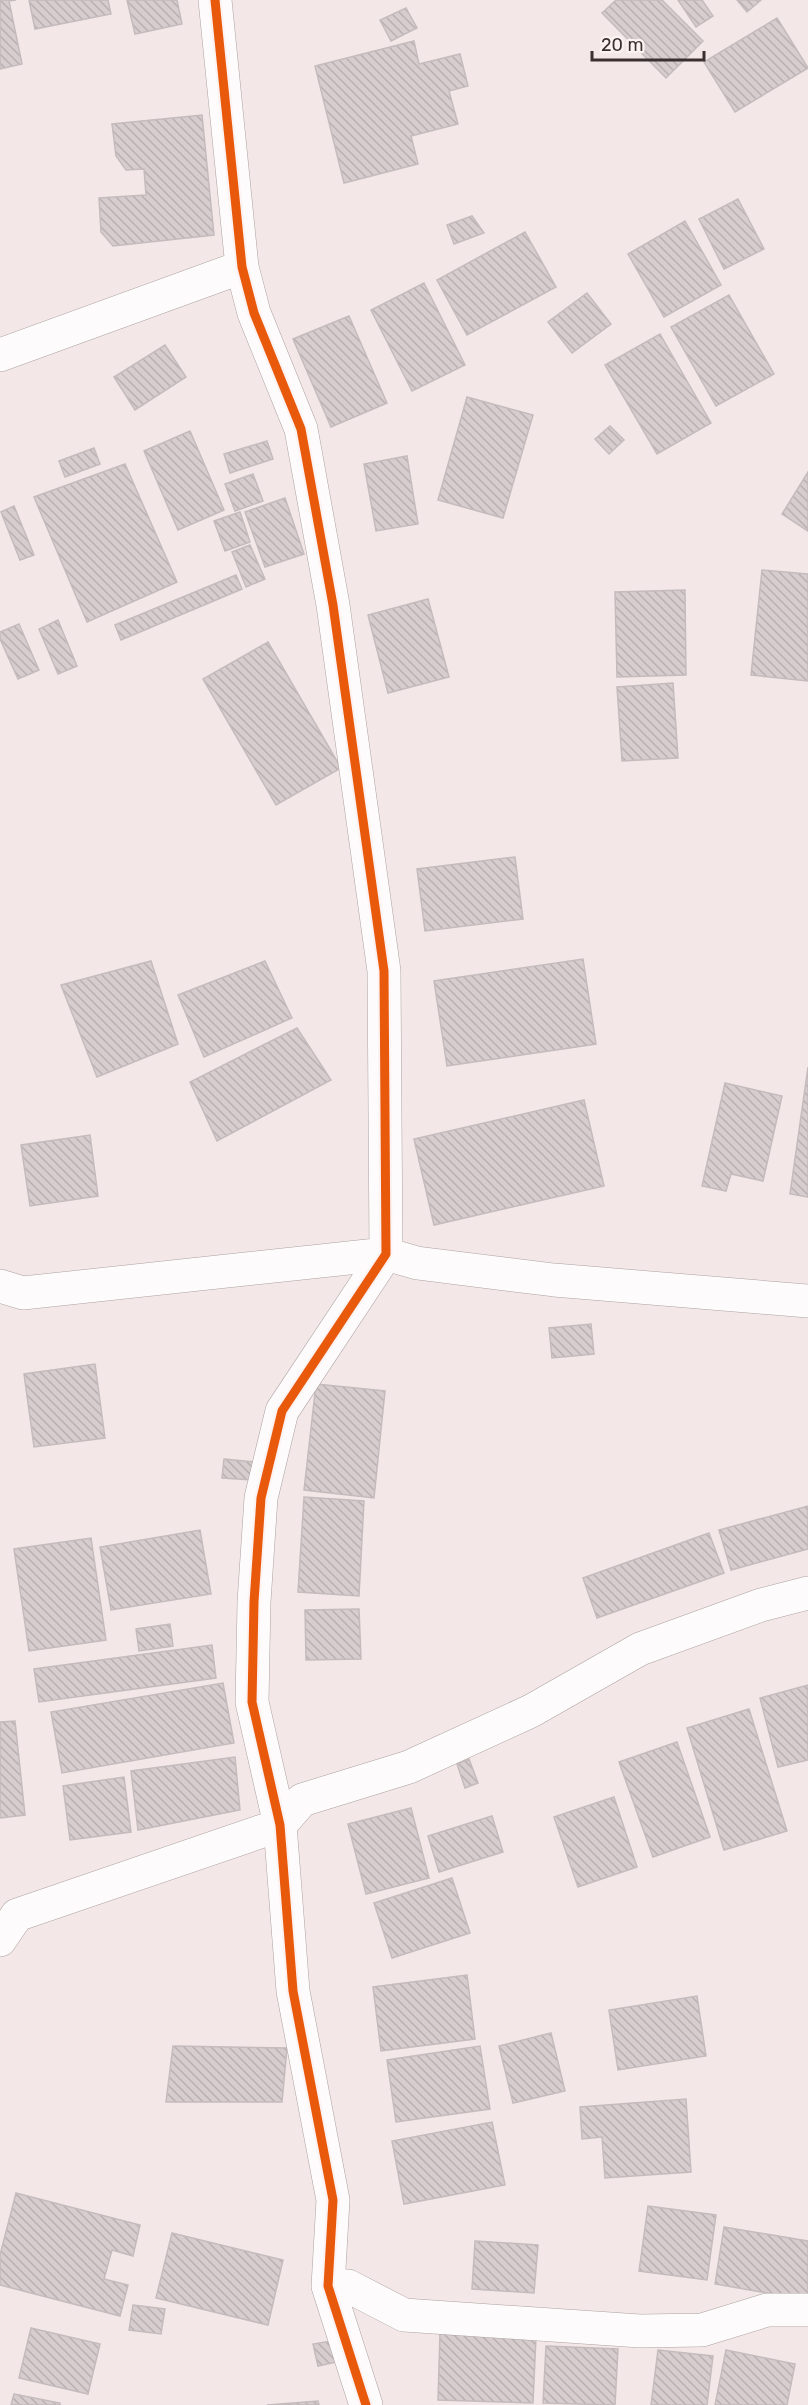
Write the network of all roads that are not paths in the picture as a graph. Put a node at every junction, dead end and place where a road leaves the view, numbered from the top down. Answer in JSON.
{"nodes":[{"id":1,"x":215,"y":0,"type":"edge"},
{"id":2,"x":242,"y":267,"type":"junction"},
{"id":3,"x":0,"y":355,"type":"edge"},
{"id":4,"x":386,"y":1254,"type":"junction"},
{"id":5,"x":0,"y":1286,"type":"edge"},
{"id":6,"x":808,"y":1301,"type":"edge"},
{"id":7,"x":808,"y":1593,"type":"edge"},
{"id":8,"x":280,"y":1826,"type":"junction"},
{"id":9,"x":0,"y":1940,"type":"edge"},
{"id":10,"x":328,"y":2286,"type":"junction"},
{"id":11,"x":808,"y":2310,"type":"edge"},
{"id":12,"x":366,"y":2405,"type":"edge"}],
"edges":[{"from":1,"to":2,"type":"street"},
{"from":2,"to":3,"type":"street"},
{"from":2,"to":4,"type":"street"},
{"from":4,"to":5,"type":"street"},
{"from":4,"to":6,"type":"street"},
{"from":4,"to":8,"type":"street"},
{"from":7,"to":8,"type":"street"},
{"from":8,"to":9,"type":"street"},
{"from":8,"to":10,"type":"street"},
{"from":10,"to":11,"type":"street"},
{"from":10,"to":12,"type":"street"}]}
